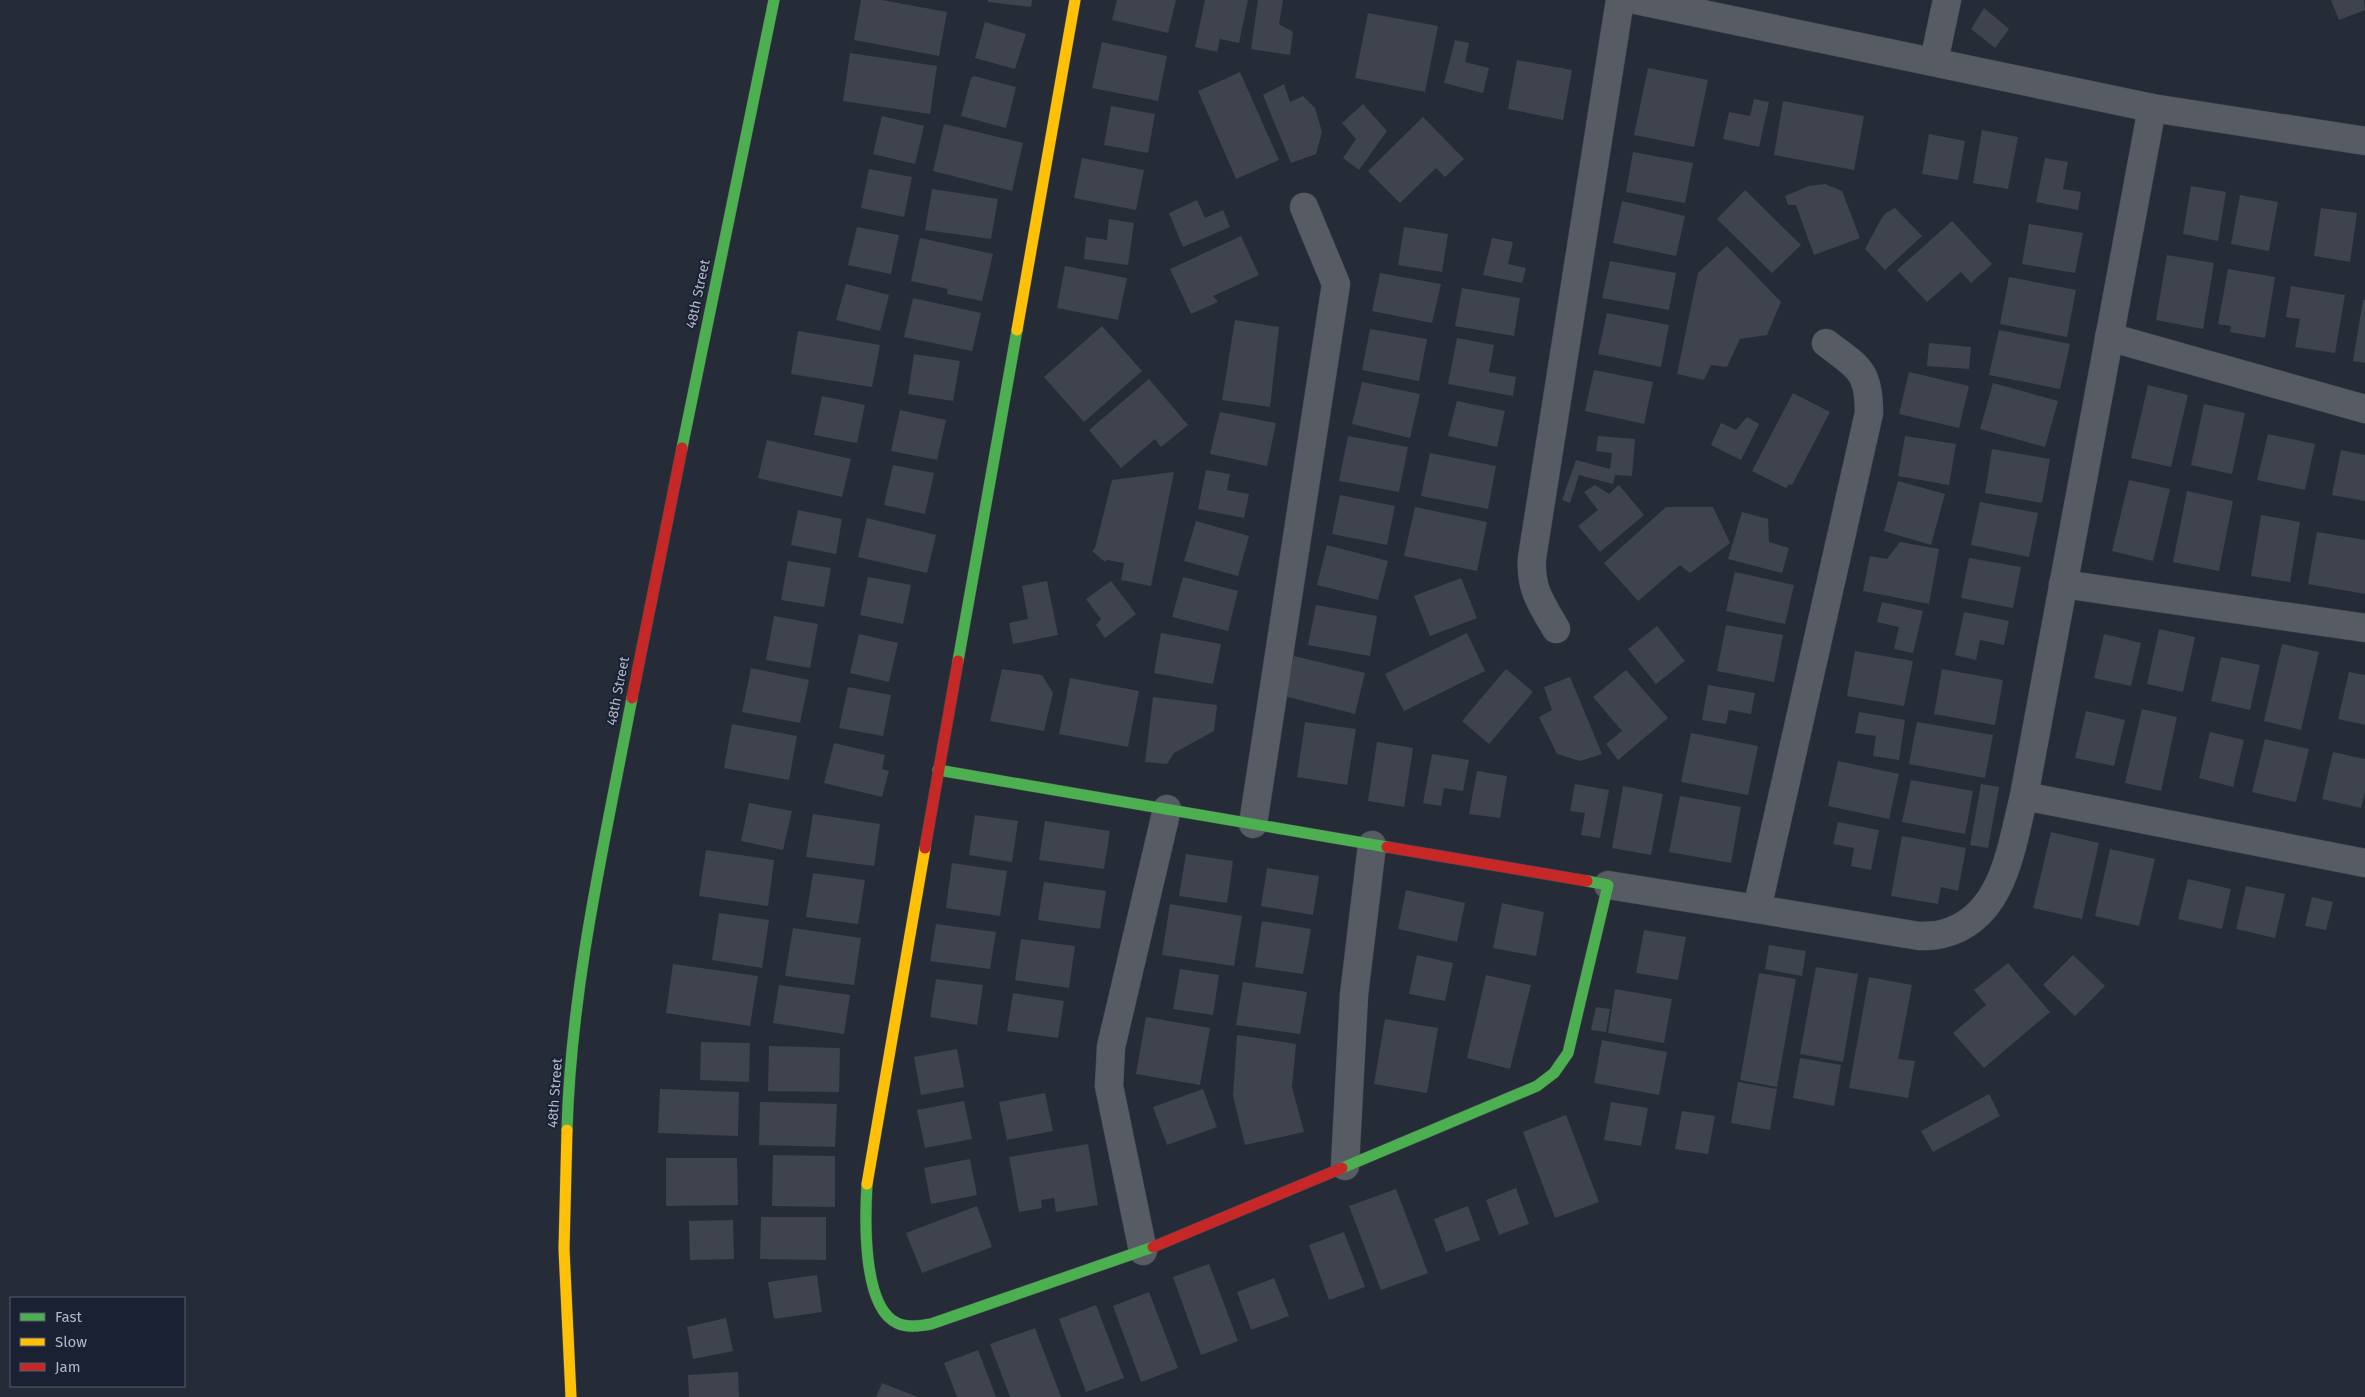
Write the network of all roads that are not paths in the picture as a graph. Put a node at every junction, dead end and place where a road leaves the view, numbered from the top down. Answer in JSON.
{"nodes":[{"id":1,"x":774,"y":0,"type":"edge"},
{"id":2,"x":1075,"y":0,"type":"edge"},
{"id":3,"x":1620,"y":0,"type":"edge"},
{"id":4,"x":1636,"y":0,"type":"edge"},
{"id":5,"x":1947,"y":0,"type":"edge"},
{"id":6,"x":1709,"y":7,"type":"edge"},
{"id":7,"x":1934,"y":61,"type":"junction"},
{"id":8,"x":2152,"y":108,"type":"junction"},
{"id":9,"x":2365,"y":141,"type":"edge"},
{"id":10,"x":1304,"y":207,"type":"dead end"},
{"id":11,"x":2109,"y":337,"type":"junction"},
{"id":12,"x":1826,"y":343,"type":"dead end"},
{"id":13,"x":2365,"y":409,"type":"edge"},
{"id":14,"x":2063,"y":584,"type":"junction"},
{"id":15,"x":2365,"y":628,"type":"edge"},
{"id":16,"x":1556,"y":629,"type":"dead end"},
{"id":17,"x":938,"y":770,"type":"junction"},
{"id":18,"x":2024,"y":796,"type":"junction"},
{"id":19,"x":1167,"y":809,"type":"junction"},
{"id":20,"x":1253,"y":824,"type":"junction"},
{"id":21,"x":1372,"y":844,"type":"junction"},
{"id":22,"x":2365,"y":863,"type":"edge"},
{"id":23,"x":1608,"y":885,"type":"junction"},
{"id":24,"x":1757,"y":909,"type":"junction"},
{"id":25,"x":1345,"y":1166,"type":"junction"},
{"id":26,"x":1142,"y":1251,"type":"junction"},
{"id":27,"x":571,"y":1397,"type":"edge"}],
"edges":[{"from":1,"to":27,"type":"street","name":"48th Street"},
{"from":2,"to":17,"type":"street"},
{"from":3,"to":16,"type":"street"},
{"from":4,"to":6,"type":"street"},
{"from":5,"to":7,"type":"street"},
{"from":6,"to":7,"type":"street"},
{"from":7,"to":8,"type":"street"},
{"from":8,"to":9,"type":"street"},
{"from":8,"to":11,"type":"street"},
{"from":10,"to":20,"type":"street"},
{"from":11,"to":13,"type":"street"},
{"from":11,"to":14,"type":"street"},
{"from":12,"to":24,"type":"street"},
{"from":14,"to":15,"type":"street"},
{"from":14,"to":18,"type":"street"},
{"from":17,"to":19,"type":"street"},
{"from":17,"to":26,"type":"street"},
{"from":18,"to":22,"type":"street"},
{"from":18,"to":24,"type":"street"},
{"from":19,"to":20,"type":"street"},
{"from":19,"to":26,"type":"street"},
{"from":20,"to":21,"type":"street"},
{"from":21,"to":23,"type":"street"},
{"from":21,"to":25,"type":"street"},
{"from":23,"to":24,"type":"street"},
{"from":23,"to":25,"type":"street"},
{"from":25,"to":26,"type":"street"}]}
